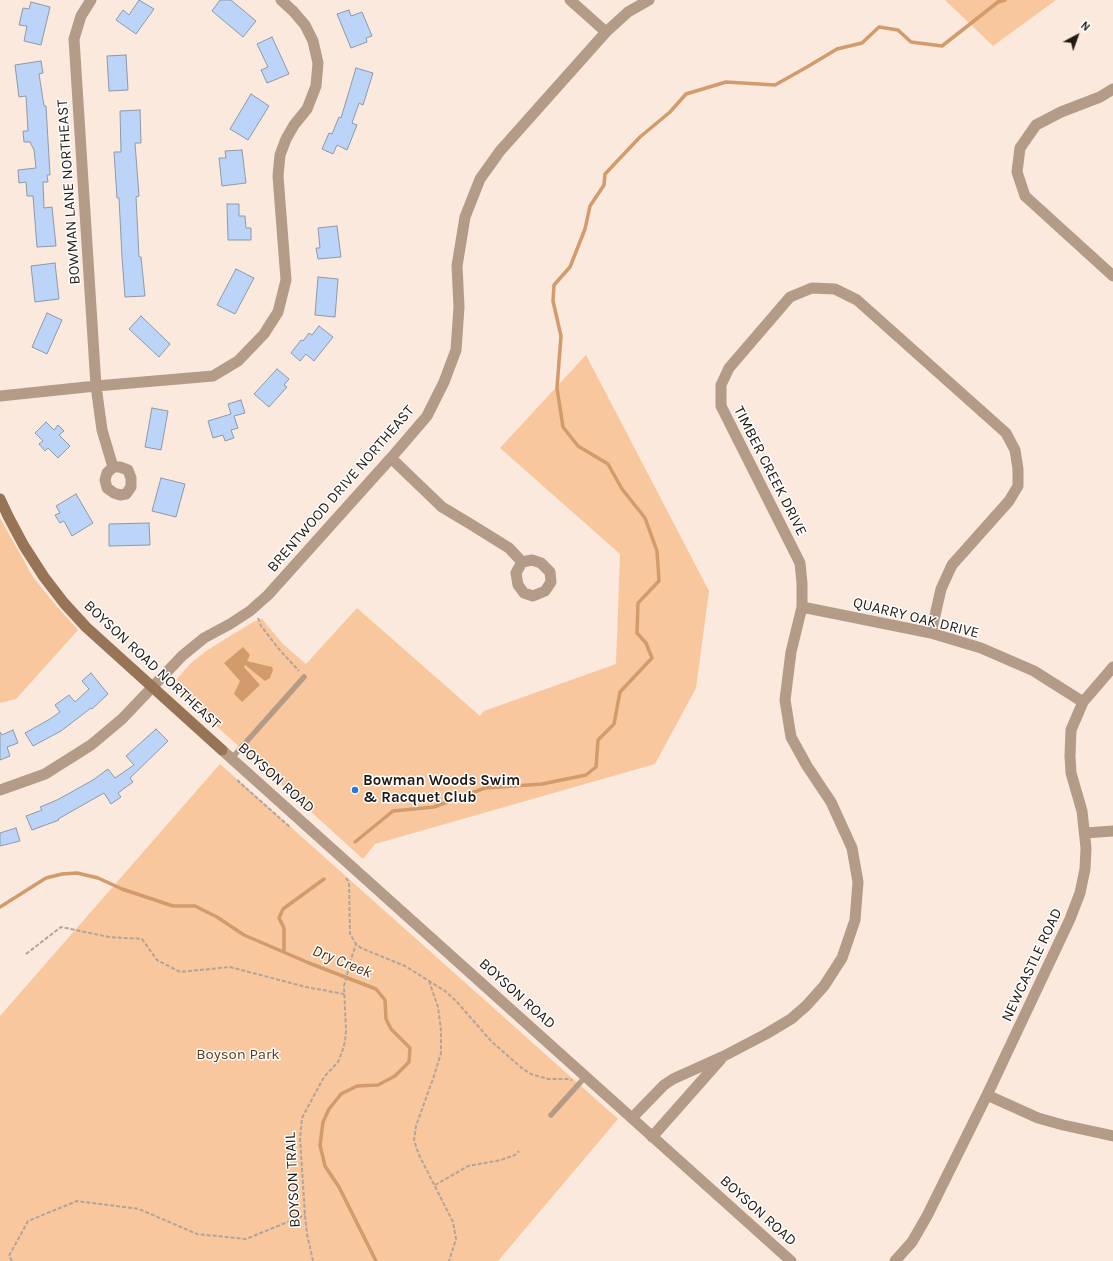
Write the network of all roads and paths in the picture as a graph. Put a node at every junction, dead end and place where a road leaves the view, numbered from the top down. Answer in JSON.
{"nodes":[{"id":1,"x":90,"y":0,"type":"edge"},
{"id":2,"x":281,"y":0,"type":"edge"},
{"id":3,"x":570,"y":0,"type":"edge"},
{"id":4,"x":649,"y":0,"type":"edge"},
{"id":5,"x":606,"y":32,"type":"junction"},
{"id":6,"x":1113,"y":89,"type":"edge"},
{"id":7,"x":1113,"y":276,"type":"edge"},
{"id":8,"x":96,"y":386,"type":"junction"},
{"id":9,"x":0,"y":396,"type":"edge"},
{"id":10,"x":391,"y":458,"type":"junction"},
{"id":11,"x":113,"y":467,"type":"dead end"},
{"id":12,"x":0,"y":499,"type":"edge"},
{"id":13,"x":522,"y":562,"type":"dead end"},
{"id":14,"x":254,"y":607,"type":"junction"},
{"id":15,"x":802,"y":607,"type":"junction"},
{"id":16,"x":931,"y":633,"type":"junction"},
{"id":17,"x":1113,"y":667,"type":"edge"},
{"id":18,"x":304,"y":677,"type":"joint"},
{"id":19,"x":152,"y":687,"type":"junction"},
{"id":20,"x":1083,"y":702,"type":"junction"},
{"id":21,"x":222,"y":750,"type":"joint"},
{"id":22,"x":231,"y":759,"type":"junction"},
{"id":23,"x":246,"y":772,"type":"junction"},
{"id":24,"x":0,"y":790,"type":"edge"},
{"id":25,"x":1113,"y":831,"type":"edge"},
{"id":26,"x":295,"y":832,"type":"dead end"},
{"id":27,"x":1085,"y":834,"type":"junction"},
{"id":28,"x":341,"y":873,"type":"dead end"},
{"id":29,"x":356,"y":944,"type":"junction"},
{"id":30,"x":26,"y":954,"type":"dead end"},
{"id":31,"x":429,"y":981,"type":"junction"},
{"id":32,"x":344,"y":994,"type":"junction"},
{"id":33,"x":724,"y":1056,"type":"junction"},
{"id":34,"x":586,"y":1076,"type":"junction"},
{"id":35,"x":578,"y":1085,"type":"junction"},
{"id":36,"x":987,"y":1095,"type":"junction"},
{"id":37,"x":551,"y":1115,"type":"dead end"},
{"id":38,"x":632,"y":1118,"type":"junction"},
{"id":39,"x":652,"y":1136,"type":"junction"},
{"id":40,"x":1113,"y":1136,"type":"edge"},
{"id":41,"x":519,"y":1151,"type":"dead end"},
{"id":42,"x":435,"y":1185,"type":"junction"},
{"id":43,"x":305,"y":1215,"type":"junction"},
{"id":44,"x":12,"y":1261,"type":"edge"},
{"id":45,"x":313,"y":1261,"type":"edge"},
{"id":46,"x":449,"y":1261,"type":"edge"},
{"id":47,"x":791,"y":1261,"type":"edge"},
{"id":48,"x":895,"y":1261,"type":"edge"}],
"edges":[{"from":1,"to":8,"type":"street","name":"BOWMAN LANE NORTHEAST"},
{"from":2,"to":8,"type":"street"},
{"from":3,"to":5,"type":"street"},
{"from":4,"to":5,"type":"street","name":"BRENTWOOD DRIVE NORTHEAST"},
{"from":5,"to":10,"type":"street","name":"BRENTWOOD DRIVE NORTHEAST"},
{"from":6,"to":7,"type":"street"},
{"from":8,"to":9,"type":"street"},
{"from":8,"to":11,"type":"street","name":"BOWMAN LANE NORTHEAST"},
{"from":10,"to":13,"type":"street"},
{"from":10,"to":14,"type":"street","name":"BRENTWOOD DRIVE NORTHEAST"},
{"from":12,"to":19,"type":"main road","name":"BOYSON ROAD NORTHEAST"},
{"from":14,"to":18,"type":"path"},
{"from":14,"to":19,"type":"street","name":"BRENTWOOD DRIVE NORTHEAST"},
{"from":15,"to":16,"type":"street","name":"QUARRY OAK DRIVE"},
{"from":15,"to":16,"type":"street","name":"TIMBER CREEK DRIVE"},
{"from":15,"to":33,"type":"street","name":"TIMBER CREEK DRIVE"},
{"from":16,"to":20,"type":"street","name":"QUARRY OAK DRIVE"},
{"from":17,"to":20,"type":"street","name":"NEWCASTLE ROAD"},
{"from":18,"to":22,"type":"lane"},
{"from":19,"to":21,"type":"main road","name":"BOYSON ROAD NORTHEAST"},
{"from":19,"to":24,"type":"street","name":"BRENTWOOD DRIVE NORTHEAST"},
{"from":20,"to":27,"type":"street","name":"NEWCASTLE ROAD"},
{"from":21,"to":22,"type":"street","name":"BOYSON ROAD"},
{"from":22,"to":23,"type":"street","name":"BOYSON ROAD"},
{"from":23,"to":26,"type":"path"},
{"from":23,"to":34,"type":"street","name":"BOYSON ROAD"},
{"from":25,"to":27,"type":"street"},
{"from":27,"to":36,"type":"street","name":"NEWCASTLE ROAD"},
{"from":28,"to":29,"type":"path"},
{"from":29,"to":31,"type":"path"},
{"from":29,"to":32,"type":"path","name":"BOYSON TRAIL"},
{"from":30,"to":32,"type":"path"},
{"from":31,"to":35,"type":"path"},
{"from":31,"to":42,"type":"path"},
{"from":32,"to":43,"type":"path","name":"BOYSON TRAIL"},
{"from":33,"to":38,"type":"street","name":"TIMBER CREEK DRIVE"},
{"from":33,"to":39,"type":"street","name":"TIMBER CREEK DRIVE"},
{"from":34,"to":35,"type":"lane"},
{"from":34,"to":38,"type":"street","name":"BOYSON ROAD"},
{"from":35,"to":37,"type":"lane"},
{"from":36,"to":40,"type":"street"},
{"from":36,"to":48,"type":"street","name":"NEWCASTLE ROAD"},
{"from":38,"to":39,"type":"street","name":"BOYSON ROAD"},
{"from":39,"to":47,"type":"street","name":"BOYSON ROAD"},
{"from":41,"to":42,"type":"path"},
{"from":42,"to":46,"type":"path"},
{"from":43,"to":44,"type":"path"},
{"from":43,"to":45,"type":"path","name":"BOYSON TRAIL"}]}
